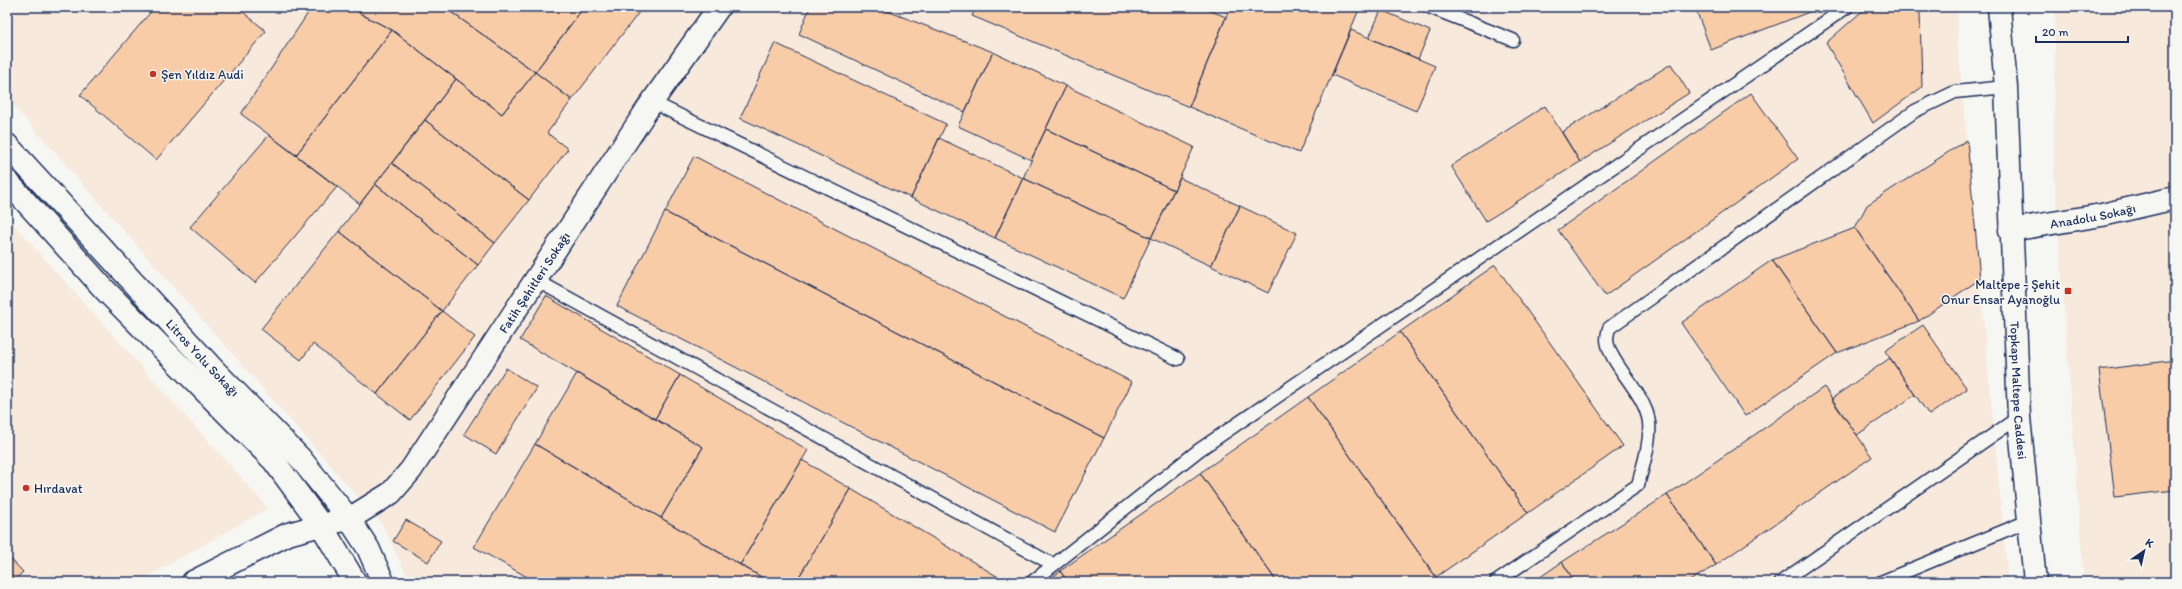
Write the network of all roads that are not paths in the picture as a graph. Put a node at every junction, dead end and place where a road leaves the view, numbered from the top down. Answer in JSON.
{"nodes":[{"id":1,"x":720,"y":7,"type":"edge"},
{"id":2,"x":1429,"y":7,"type":"edge"},
{"id":3,"x":1847,"y":7,"type":"edge"},
{"id":4,"x":1999,"y":7,"type":"edge"},
{"id":5,"x":1512,"y":40,"type":"dead end"},
{"id":6,"x":2006,"y":87,"type":"junction"},
{"id":7,"x":652,"y":102,"type":"junction"},
{"id":8,"x":7,"y":145,"type":"edge"},
{"id":9,"x":7,"y":181,"type":"edge"},
{"id":10,"x":2175,"y":198,"type":"edge"},
{"id":11,"x":2010,"y":230,"type":"junction"},
{"id":12,"x":534,"y":279,"type":"junction"},
{"id":13,"x":1178,"y":359,"type":"dead end"},
{"id":14,"x":2019,"y":417,"type":"junction"},
{"id":15,"x":349,"y":519,"type":"junction"},
{"id":16,"x":2028,"y":521,"type":"junction"},
{"id":17,"x":321,"y":525,"type":"junction"},
{"id":18,"x":1052,"y":564,"type":"junction"},
{"id":19,"x":193,"y":582,"type":"edge"},
{"id":20,"x":355,"y":582,"type":"edge"},
{"id":21,"x":383,"y":582,"type":"edge"},
{"id":22,"x":1032,"y":582,"type":"edge"},
{"id":23,"x":1496,"y":582,"type":"edge"},
{"id":24,"x":1781,"y":582,"type":"edge"},
{"id":25,"x":1881,"y":582,"type":"edge"},
{"id":26,"x":2035,"y":582,"type":"edge"}],
"edges":[{"from":1,"to":7,"type":"main road","name":"Fatih Şehitleri Sokağı"},
{"from":2,"to":5,"type":"lane"},
{"from":3,"to":18,"type":"lane"},
{"from":4,"to":6,"type":"main road","name":"Topkapı Maltepe Caddesi"},
{"from":6,"to":11,"type":"main road","name":"Topkapı Maltepe Caddesi"},
{"from":6,"to":23,"type":"lane"},
{"from":7,"to":12,"type":"main road","name":"Fatih Şehitleri Sokağı"},
{"from":7,"to":13,"type":"lane"},
{"from":8,"to":15,"type":"main road","name":"Litros Yolu Sokağı"},
{"from":9,"to":17,"type":"main road","name":"Litros Yolu Sokağı"},
{"from":10,"to":11,"type":"main road","name":"Anadolu Sokağı"},
{"from":11,"to":14,"type":"main road","name":"Topkapı Maltepe Caddesi"},
{"from":12,"to":15,"type":"main road","name":"Fatih Şehitleri Sokağı"},
{"from":12,"to":18,"type":"lane"},
{"from":14,"to":16,"type":"main road","name":"Topkapı Maltepe Caddesi"},
{"from":14,"to":24,"type":"lane"},
{"from":15,"to":17,"type":"main road","name":"Fatih Şehitleri Sokağı"},
{"from":15,"to":21,"type":"main road","name":"Litros Yolu Sokağı"},
{"from":16,"to":25,"type":"lane"},
{"from":16,"to":26,"type":"main road","name":"Topkapı Maltepe Caddesi"},
{"from":17,"to":19,"type":"main road","name":"Fatih Şehitleri Sokağı"},
{"from":17,"to":20,"type":"main road","name":"Litros Yolu Sokağı"},
{"from":18,"to":22,"type":"lane"}]}
